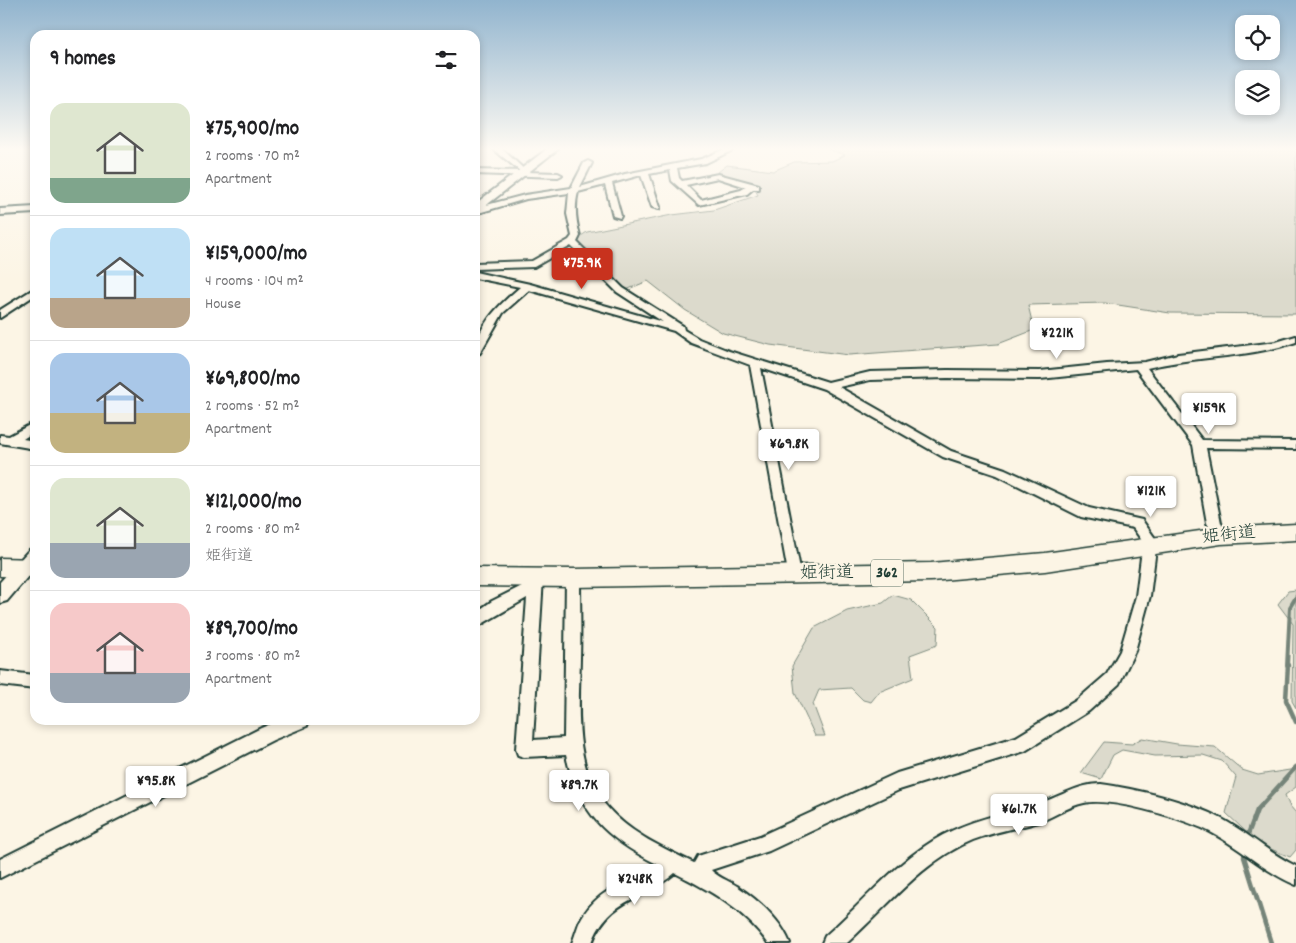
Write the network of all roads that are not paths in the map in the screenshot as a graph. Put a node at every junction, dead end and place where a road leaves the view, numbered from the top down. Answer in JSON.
{"nodes":[{"id":1,"x":496,"y":193,"type":"edge"},
{"id":2,"x":542,"y":193,"type":"edge"},
{"id":3,"x":574,"y":193,"type":"edge"},
{"id":4,"x":611,"y":193,"type":"edge"},
{"id":5,"x":651,"y":193,"type":"edge"},
{"id":6,"x":690,"y":193,"type":"edge"},
{"id":7,"x":740,"y":193,"type":"edge"},
{"id":8,"x":480,"y":206,"type":"edge"},
{"id":9,"x":656,"y":207,"type":"dead end"},
{"id":10,"x":480,"y":209,"type":"edge"},
{"id":11,"x":30,"y":210,"type":"edge"},
{"id":12,"x":0,"y":212,"type":"edge"},
{"id":13,"x":617,"y":216,"type":"dead end"},
{"id":14,"x":572,"y":242,"type":"junction"},
{"id":15,"x":480,"y":266,"type":"edge"},
{"id":16,"x":480,"y":276,"type":"edge"},
{"id":17,"x":527,"y":286,"type":"junction"},
{"id":18,"x":30,"y":295,"type":"edge"},
{"id":19,"x":0,"y":316,"type":"edge"},
{"id":20,"x":679,"y":331,"type":"junction"},
{"id":21,"x":1296,"y":339,"type":"edge"},
{"id":22,"x":480,"y":343,"type":"edge"},
{"id":23,"x":758,"y":364,"type":"junction"},
{"id":24,"x":1139,"y":365,"type":"junction"},
{"id":25,"x":828,"y":386,"type":"junction"},
{"id":26,"x":30,"y":428,"type":"edge"},
{"id":27,"x":6,"y":440,"type":"edge"},
{"id":28,"x":30,"y":444,"type":"edge"},
{"id":29,"x":1199,"y":444,"type":"junction"},
{"id":30,"x":1296,"y":445,"type":"edge"},
{"id":31,"x":1296,"y":532,"type":"edge"},
{"id":32,"x":1221,"y":536,"type":"junction"},
{"id":33,"x":1148,"y":546,"type":"junction"},
{"id":34,"x":30,"y":563,"type":"edge"},
{"id":35,"x":30,"y":564,"type":"edge"},
{"id":36,"x":0,"y":567,"type":"edge"},
{"id":37,"x":794,"y":574,"type":"junction"},
{"id":38,"x":480,"y":576,"type":"edge"},
{"id":39,"x":573,"y":578,"type":"junction"},
{"id":40,"x":535,"y":582,"type":"junction"},
{"id":41,"x":0,"y":595,"type":"edge"},
{"id":42,"x":480,"y":618,"type":"edge"},
{"id":43,"x":0,"y":678,"type":"edge"},
{"id":44,"x":30,"y":681,"type":"edge"},
{"id":45,"x":288,"y":725,"type":"edge"},
{"id":46,"x":573,"y":746,"type":"junction"},
{"id":47,"x":673,"y":863,"type":"junction"},
{"id":48,"x":0,"y":870,"type":"edge"},
{"id":49,"x":697,"y":874,"type":"junction"},
{"id":50,"x":1296,"y":876,"type":"edge"},
{"id":51,"x":582,"y":943,"type":"edge"},
{"id":52,"x":780,"y":943,"type":"edge"},
{"id":53,"x":832,"y":943,"type":"edge"}],
"edges":[{"from":1,"to":8,"type":"main road"},
{"from":2,"to":10,"type":"street"},
{"from":3,"to":14,"type":"street"},
{"from":4,"to":13,"type":"street"},
{"from":5,"to":9,"type":"street"},
{"from":6,"to":7,"type":"street"},
{"from":11,"to":12,"type":"street"},
{"from":14,"to":15,"type":"street"},
{"from":14,"to":20,"type":"street"},
{"from":16,"to":17,"type":"street"},
{"from":17,"to":20,"type":"street"},
{"from":17,"to":22,"type":"street"},
{"from":18,"to":19,"type":"street"},
{"from":20,"to":23,"type":"street"},
{"from":21,"to":24,"type":"street"},
{"from":23,"to":25,"type":"street"},
{"from":23,"to":37,"type":"street"},
{"from":24,"to":25,"type":"street"},
{"from":24,"to":29,"type":"street"},
{"from":25,"to":33,"type":"street"},
{"from":26,"to":27,"type":"street"},
{"from":27,"to":28,"type":"street"},
{"from":29,"to":30,"type":"street"},
{"from":29,"to":32,"type":"street"},
{"from":31,"to":32,"type":"highway","name":"姫街道","number":"362"},
{"from":32,"to":33,"type":"highway","name":"姫街道","number":"362"},
{"from":33,"to":37,"type":"highway","name":"姫街道","number":"362"},
{"from":33,"to":49,"type":"street"},
{"from":34,"to":36,"type":"highway"},
{"from":35,"to":41,"type":"main road"},
{"from":37,"to":39,"type":"highway","name":"姫街道","number":"362"},
{"from":38,"to":40,"type":"highway","name":"姫街道","number":"362"},
{"from":39,"to":40,"type":"highway","name":"姫街道","number":"362"},
{"from":39,"to":46,"type":"street"},
{"from":40,"to":42,"type":"street"},
{"from":40,"to":46,"type":"street"},
{"from":43,"to":44,"type":"street"},
{"from":45,"to":48,"type":"street"},
{"from":46,"to":47,"type":"street"},
{"from":47,"to":49,"type":"street"},
{"from":47,"to":51,"type":"street"},
{"from":49,"to":52,"type":"street"},
{"from":50,"to":53,"type":"street"}]}
